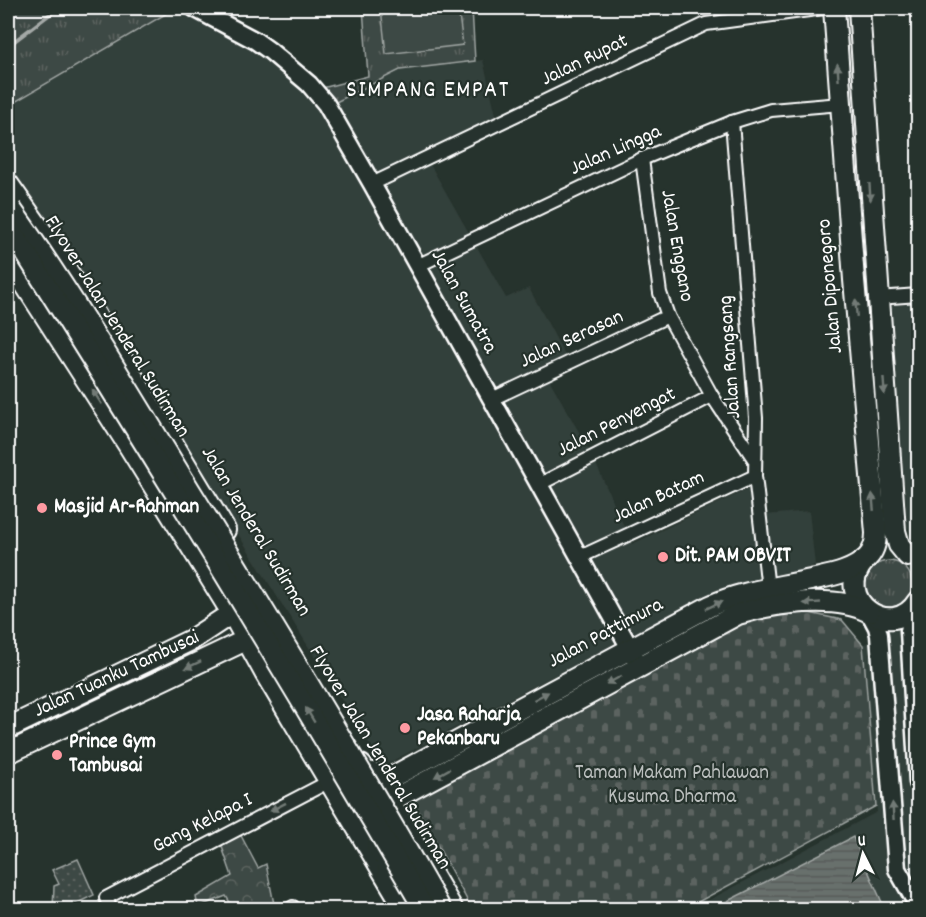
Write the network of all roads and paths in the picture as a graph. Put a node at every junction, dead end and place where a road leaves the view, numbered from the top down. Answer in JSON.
{"nodes":[{"id":1,"x":194,"y":8,"type":"edge"},
{"id":2,"x":824,"y":8,"type":"edge"},
{"id":3,"x":834,"y":8,"type":"edge"},
{"id":4,"x":859,"y":8,"type":"edge"},
{"id":5,"x":841,"y":104,"type":"junction"},
{"id":6,"x":732,"y":122,"type":"junction"},
{"id":7,"x":868,"y":158,"type":"junction"},
{"id":8,"x":642,"y":159,"type":"junction"},
{"id":9,"x":844,"y":160,"type":"junction"},
{"id":10,"x":8,"y":184,"type":"edge"},
{"id":11,"x":372,"y":184,"type":"junction"},
{"id":12,"x":8,"y":204,"type":"edge"},
{"id":13,"x":8,"y":228,"type":"edge"},
{"id":14,"x":8,"y":258,"type":"edge"},
{"id":15,"x":417,"y":266,"type":"junction"},
{"id":16,"x":918,"y":295,"type":"edge"},
{"id":17,"x":878,"y":298,"type":"junction"},
{"id":18,"x":668,"y":316,"type":"junction"},
{"id":19,"x":712,"y":396,"type":"junction"},
{"id":20,"x":492,"y":399,"type":"junction"},
{"id":21,"x":164,"y":427,"type":"junction"},
{"id":22,"x":129,"y":446,"type":"junction"},
{"id":23,"x":754,"y":459,"type":"junction"},
{"id":24,"x":755,"y":476,"type":"junction"},
{"id":25,"x":540,"y":484,"type":"junction"},
{"id":26,"x":580,"y":557,"type":"junction"},
{"id":27,"x":867,"y":558,"type":"junction"},
{"id":28,"x":915,"y":561,"type":"edge"},
{"id":29,"x":768,"y":589,"type":"junction"},
{"id":30,"x":267,"y":599,"type":"junction"},
{"id":31,"x":918,"y":602,"type":"edge"},
{"id":32,"x":869,"y":612,"type":"junction"},
{"id":33,"x":232,"y":613,"type":"junction"},
{"id":34,"x":258,"y":617,"type":"junction"},
{"id":35,"x":282,"y":623,"type":"junction"},
{"id":36,"x":246,"y":640,"type":"junction"},
{"id":37,"x":635,"y":657,"type":"junction"},
{"id":38,"x":8,"y":728,"type":"edge"},
{"id":39,"x":8,"y":753,"type":"edge"},
{"id":40,"x":330,"y":780,"type":"junction"},
{"id":41,"x":918,"y":783,"type":"edge"},
{"id":42,"x":379,"y":784,"type":"junction"},
{"id":43,"x":390,"y":801,"type":"junction"},
{"id":44,"x":389,"y":881,"type":"junction"},
{"id":45,"x":918,"y":906,"type":"edge"},
{"id":46,"x":111,"y":909,"type":"edge"},
{"id":47,"x":406,"y":909,"type":"edge"},
{"id":48,"x":425,"y":909,"type":"edge"},
{"id":49,"x":441,"y":909,"type":"edge"},
{"id":50,"x":453,"y":909,"type":"edge"}],
"edges":[{"from":1,"to":11,"type":"street","name":"Jalan Sumatra"},
{"from":2,"to":11,"type":"street","name":"Jalan Rupat"},
{"from":5,"to":3,"type":"main road","name":"Jalan Diponegoro","one_way":true},
{"from":4,"to":7,"type":"main road"},
{"from":5,"to":6,"type":"street","name":"Jalan Lingga"},
{"from":5,"to":9,"type":"main road","name":"Jalan Diponegoro"},
{"from":6,"to":8,"type":"street","name":"Jalan Lingga"},
{"from":6,"to":23,"type":"street","name":"Jalan Rangsang"},
{"from":7,"to":9,"type":"main road"},
{"from":7,"to":17,"type":"main road","one_way":true},
{"from":8,"to":15,"type":"street","name":"Jalan Lingga"},
{"from":8,"to":18,"type":"street","name":"Jalan Enggano"},
{"from":27,"to":9,"type":"main road","name":"Jalan Diponegoro","one_way":true},
{"from":10,"to":21,"type":"main road","name":"Jalan Jenderal Sudirman"},
{"from":11,"to":15,"type":"street","name":"Jalan Sumatra"},
{"from":12,"to":49,"type":"main road","name":"Flyover Jalan Jenderal Sudirman","bridge":true},
{"from":48,"to":13,"type":"main road","name":"Flyover Jalan Jenderal Sudirman","one_way":true,"bridge":true},
{"from":22,"to":14,"type":"main road","one_way":true},
{"from":15,"to":20,"type":"street","name":"Jalan Sumatra"},
{"from":16,"to":17,"type":"street"},
{"from":17,"to":28,"type":"main road","one_way":true},
{"from":18,"to":19,"type":"street","name":"Jalan Enggano"},
{"from":18,"to":20,"type":"street","name":"Jalan Serasan"},
{"from":19,"to":23,"type":"street","name":"Jalan Enggano"},
{"from":19,"to":25,"type":"street","name":"Jalan Penyengat"},
{"from":20,"to":25,"type":"street","name":"Jalan Sumatra"},
{"from":21,"to":22,"type":"main road"},
{"from":21,"to":30,"type":"main road","name":"Jalan Jenderal Sudirman"},
{"from":22,"to":33,"type":"main road"},
{"from":23,"to":24,"type":"street","name":"Jalan Rangsang"},
{"from":24,"to":26,"type":"street","name":"Jalan Batam"},
{"from":24,"to":29,"type":"street","name":"Jalan Rangsang"},
{"from":25,"to":26,"type":"street","name":"Jalan Sumatra"},
{"from":26,"to":37,"type":"street","name":"Jalan Sumatra"},
{"from":27,"to":28,"type":"main road","name":"Jalan Pattimura"},
{"from":27,"to":29,"type":"main road","name":"Jalan Pattimura"},
{"from":27,"to":32,"type":"main road","name":"Jalan Diponegoro"},
{"from":37,"to":29,"type":"main road","name":"Jalan Pattimura","one_way":true},
{"from":30,"to":34,"type":"main road"},
{"from":30,"to":35,"type":"main road","name":"Jalan Jenderal Sudirman"},
{"from":31,"to":32,"type":"main road","name":"Jalan Pattimura"},
{"from":31,"to":41,"type":"street"},
{"from":32,"to":37,"type":"main road","name":"Jalan Pattimura","one_way":true},
{"from":45,"to":32,"type":"street","one_way":true},
{"from":33,"to":34,"type":"main road"},
{"from":33,"to":36,"type":"main road"},
{"from":33,"to":38,"type":"main road","name":"Jalan Tuanku Tambusai"},
{"from":34,"to":35,"type":"main road"},
{"from":34,"to":36,"type":"main road"},
{"from":35,"to":42,"type":"main road","name":"Jalan Jenderal Sudirman"},
{"from":36,"to":39,"type":"main road","name":"Jalan Tuanku Tambusai","one_way":true},
{"from":36,"to":40,"type":"main road"},
{"from":42,"to":37,"type":"main road","name":"Jalan Pattimura","one_way":true},
{"from":37,"to":43,"type":"main road","name":"Jalan Pattimura","one_way":true},
{"from":40,"to":44,"type":"main road"},
{"from":40,"to":46,"type":"street","name":"Gang Kelapa I","one_way":true},
{"from":42,"to":43,"type":"main road","name":"Jalan Jenderal Sudirman"},
{"from":42,"to":44,"type":"main road"},
{"from":43,"to":50,"type":"main road","name":"Jalan Jenderal Sudirman"},
{"from":44,"to":47,"type":"main road"}]}
